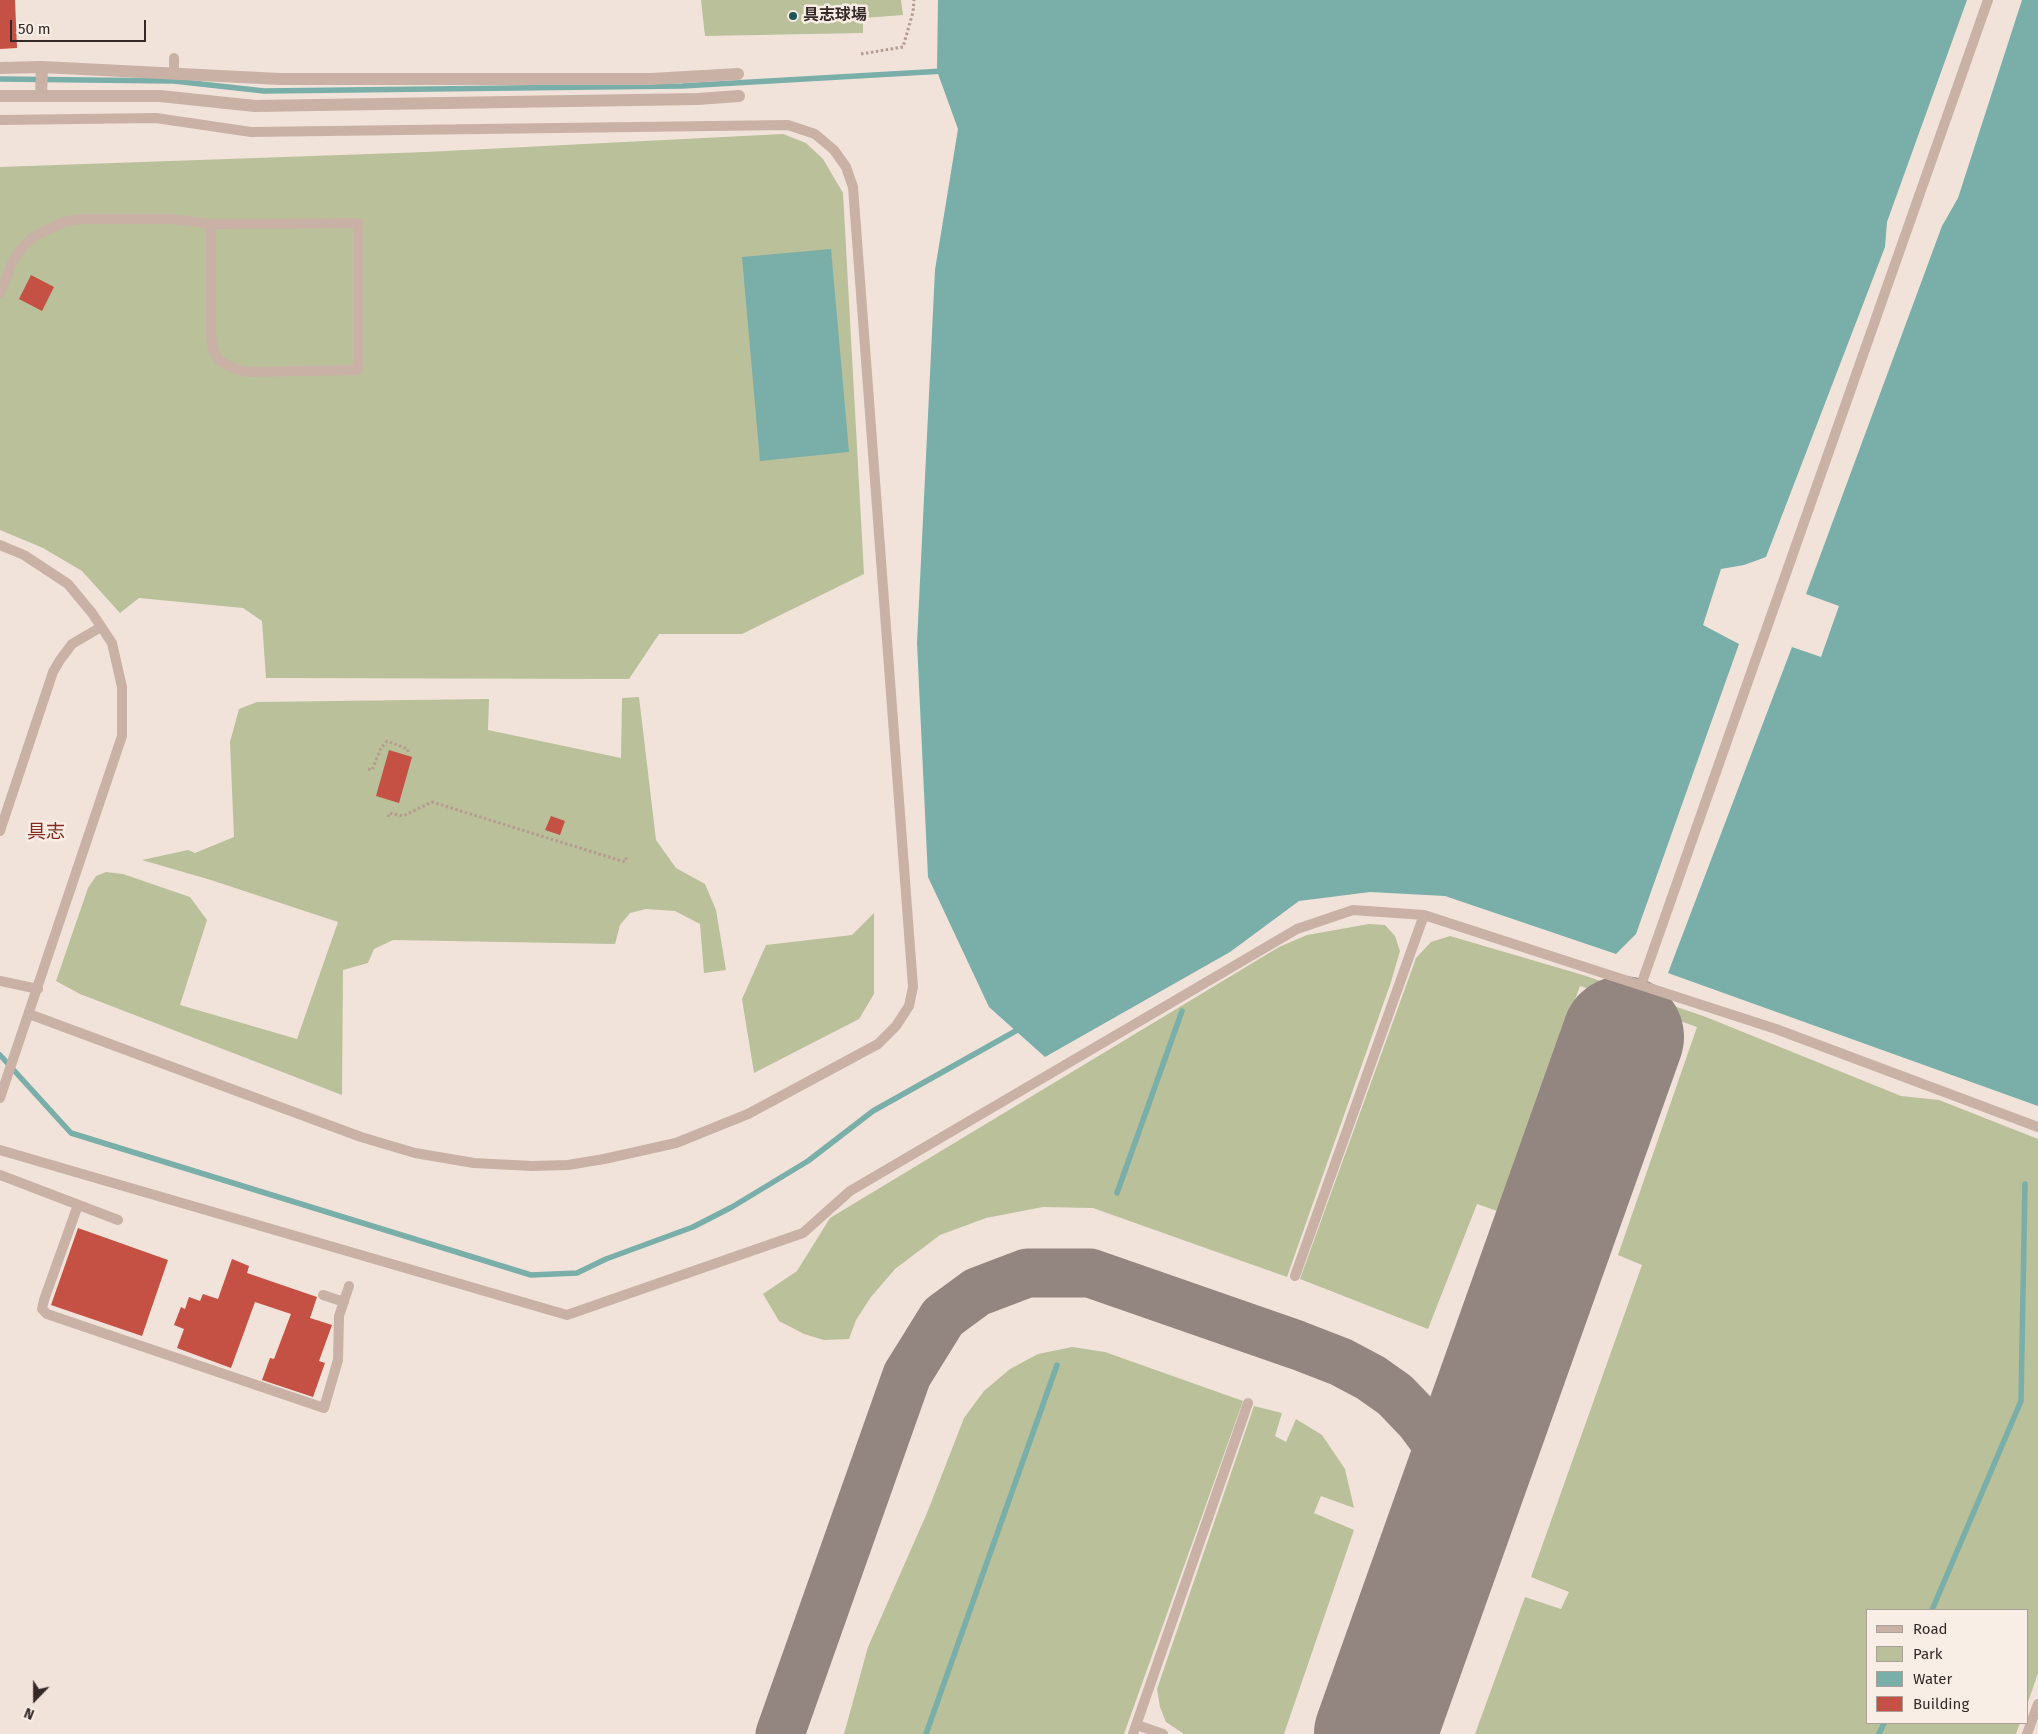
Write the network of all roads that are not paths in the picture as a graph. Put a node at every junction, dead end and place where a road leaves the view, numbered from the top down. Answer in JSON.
{"nodes":[{"id":1,"x":1988,"y":0,"type":"edge"},
{"id":2,"x":174,"y":58,"type":"dead end"},
{"id":3,"x":42,"y":66,"type":"junction"},
{"id":4,"x":0,"y":68,"type":"edge"},
{"id":5,"x":174,"y":74,"type":"junction"},
{"id":6,"x":738,"y":74,"type":"dead end"},
{"id":7,"x":0,"y":96,"type":"edge"},
{"id":8,"x":41,"y":96,"type":"junction"},
{"id":9,"x":739,"y":96,"type":"dead end"},
{"id":10,"x":0,"y":120,"type":"edge"},
{"id":11,"x":211,"y":224,"type":"junction"},
{"id":12,"x":0,"y":293,"type":"edge"},
{"id":13,"x":0,"y":545,"type":"edge"},
{"id":14,"x":102,"y":627,"type":"junction"},
{"id":15,"x":0,"y":831,"type":"edge"},
{"id":16,"x":1424,"y":915,"type":"junction"},
{"id":17,"x":0,"y":981,"type":"edge"},
{"id":18,"x":1641,"y":984,"type":"junction"},
{"id":19,"x":38,"y":989,"type":"junction"},
{"id":20,"x":29,"y":1014,"type":"junction"},
{"id":21,"x":1,"y":1095,"type":"edge"},
{"id":22,"x":2038,"y":1127,"type":"edge"},
{"id":23,"x":0,"y":1150,"type":"edge"},
{"id":24,"x":0,"y":1175,"type":"edge"},
{"id":25,"x":78,"y":1204,"type":"junction"},
{"id":26,"x":118,"y":1220,"type":"dead end"},
{"id":27,"x":1294,"y":1276,"type":"dead end"},
{"id":28,"x":350,"y":1286,"type":"dead end"},
{"id":29,"x":323,"y":1295,"type":"dead end"},
{"id":30,"x":344,"y":1302,"type":"junction"},
{"id":31,"x":1248,"y":1403,"type":"dead end"},
{"id":32,"x":2038,"y":1704,"type":"edge"},
{"id":33,"x":1135,"y":1729,"type":"edge"},
{"id":34,"x":1164,"y":1734,"type":"edge"},
{"id":35,"x":2027,"y":1734,"type":"edge"}],
"edges":[{"from":1,"to":18,"type":"lane"},
{"from":2,"to":5,"type":"lane"},
{"from":3,"to":4,"type":"street"},
{"from":3,"to":5,"type":"street"},
{"from":3,"to":8,"type":"street"},
{"from":5,"to":6,"type":"street"},
{"from":7,"to":8,"type":"street"},
{"from":8,"to":9,"type":"street"},
{"from":10,"to":20,"type":"lane"},
{"from":11,"to":11,"type":"lane"},
{"from":11,"to":12,"type":"lane"},
{"from":13,"to":14,"type":"lane"},
{"from":14,"to":15,"type":"lane"},
{"from":14,"to":19,"type":"lane"},
{"from":16,"to":18,"type":"lane"},
{"from":16,"to":23,"type":"lane"},
{"from":16,"to":27,"type":"lane"},
{"from":17,"to":19,"type":"lane"},
{"from":18,"to":22,"type":"lane"},
{"from":19,"to":20,"type":"lane"},
{"from":20,"to":21,"type":"lane"},
{"from":24,"to":25,"type":"lane"},
{"from":25,"to":26,"type":"lane"},
{"from":25,"to":30,"type":"lane"},
{"from":28,"to":30,"type":"lane"},
{"from":29,"to":30,"type":"lane"},
{"from":31,"to":33,"type":"lane"},
{"from":32,"to":35,"type":"lane"},
{"from":33,"to":34,"type":"lane"}]}
